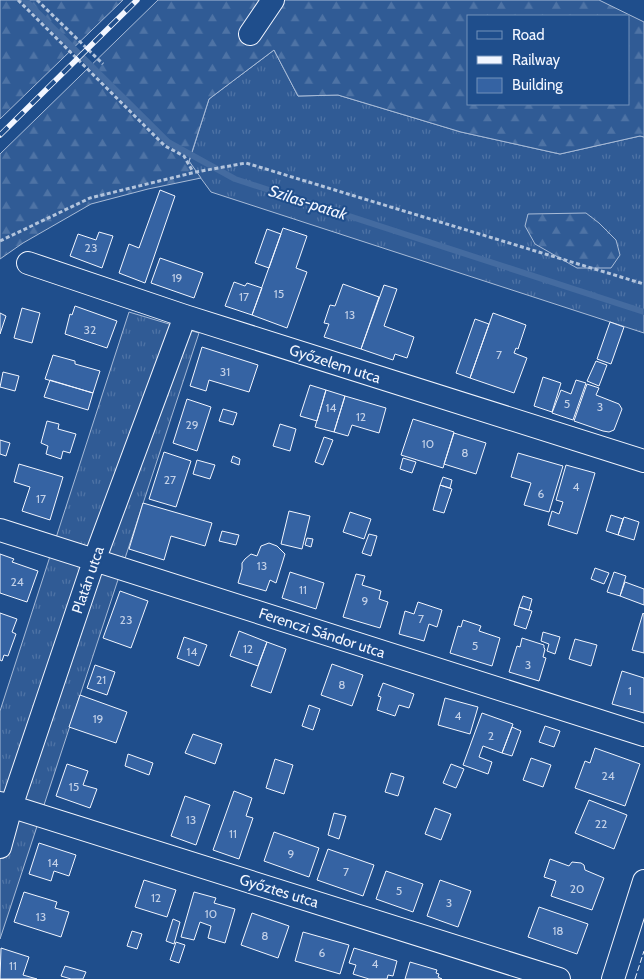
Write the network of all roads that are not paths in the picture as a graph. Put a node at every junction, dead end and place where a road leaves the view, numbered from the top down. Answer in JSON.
{"nodes":[{"id":1,"x":273,"y":0,"type":"edge"},
{"id":2,"x":250,"y":34,"type":"dead end"},
{"id":3,"x":28,"y":263,"type":"dead end"},
{"id":4,"x":185,"y":316,"type":"junction"},
{"id":5,"x":644,"y":461,"type":"edge"},
{"id":6,"x":0,"y":530,"type":"edge"},
{"id":7,"x":94,"y":561,"type":"junction"},
{"id":8,"x":644,"y":735,"type":"edge"},
{"id":9,"x":6,"y":805,"type":"edge"},
{"id":10,"x":0,"y":847,"type":"edge"},
{"id":11,"x":644,"y":881,"type":"edge"},
{"id":12,"x":559,"y":979,"type":"edge"},
{"id":13,"x":613,"y":979,"type":"edge"}],
"edges":[{"from":1,"to":2,"type":"street"},
{"from":3,"to":4,"type":"street","name":"Győzelem utca"},
{"from":4,"to":5,"type":"street","name":"Győzelem utca"},
{"from":4,"to":7,"type":"street","name":"Platán utca"},
{"from":6,"to":7,"type":"street","name":"Ferenczi Sándor utca"},
{"from":7,"to":8,"type":"street","name":"Ferenczi Sándor utca"},
{"from":7,"to":9,"type":"street","name":"Platán utca"},
{"from":9,"to":10,"type":"street","name":"Platán utca"},
{"from":9,"to":12,"type":"street","name":"Győztes utca"},
{"from":11,"to":13,"type":"street"}]}
